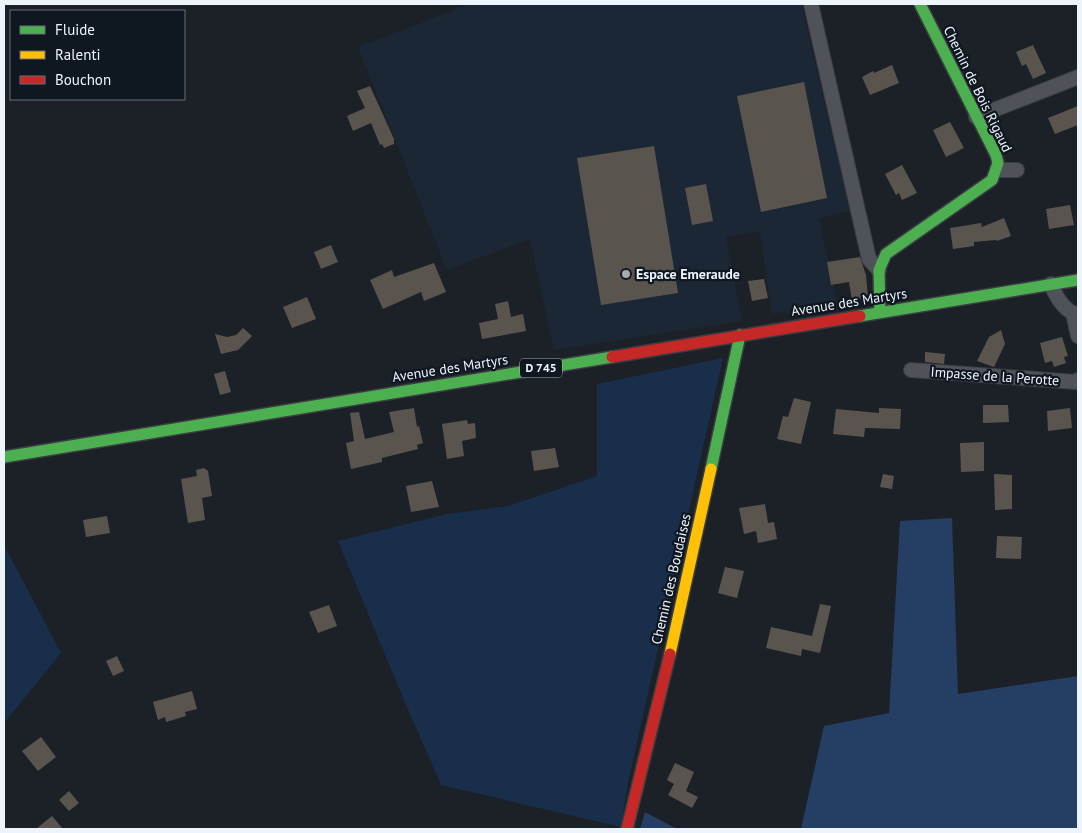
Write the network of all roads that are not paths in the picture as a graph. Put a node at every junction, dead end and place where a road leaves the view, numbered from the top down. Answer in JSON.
{"nodes":[{"id":1,"x":811,"y":4,"type":"edge"},
{"id":2,"x":920,"y":4,"type":"edge"},
{"id":3,"x":1078,"y":77,"type":"edge"},
{"id":4,"x":976,"y":117,"type":"junction"},
{"id":5,"x":997,"y":170,"type":"junction"},
{"id":6,"x":1017,"y":170,"type":"dead end"},
{"id":7,"x":879,"y":270,"type":"junction"},
{"id":8,"x":1078,"y":280,"type":"edge"},
{"id":9,"x":1051,"y":284,"type":"junction"},
{"id":10,"x":880,"y":312,"type":"junction"},
{"id":11,"x":1075,"y":314,"type":"edge"},
{"id":12,"x":740,"y":335,"type":"junction"},
{"id":13,"x":1078,"y":336,"type":"edge"},
{"id":14,"x":911,"y":370,"type":"dead end"},
{"id":15,"x":1078,"y":380,"type":"edge"},
{"id":16,"x":4,"y":457,"type":"edge"},
{"id":17,"x":627,"y":829,"type":"edge"}],
"edges":[{"from":1,"to":7,"type":"street"},
{"from":2,"to":4,"type":"main road","name":"Chemin de Bois Rigaud"},
{"from":3,"to":4,"type":"street"},
{"from":4,"to":5,"type":"main road","name":"Chemin de Bois Rigaud"},
{"from":5,"to":6,"type":"street"},
{"from":5,"to":7,"type":"main road","name":"Chemin de Bois Rigaud"},
{"from":7,"to":10,"type":"main road"},
{"from":8,"to":9,"type":"main road","name":"Avenue des Martyrs","number":"D 745"},
{"from":9,"to":10,"type":"main road","name":"Avenue des Martyrs","number":"D 745"},
{"from":9,"to":11,"type":"street"},
{"from":10,"to":12,"type":"main road","name":"Avenue des Martyrs","number":"D 745"},
{"from":11,"to":13,"type":"street"},
{"from":12,"to":16,"type":"main road","name":"Avenue des Martyrs","number":"D 745"},
{"from":12,"to":17,"type":"main road","name":"Chemin des Boudaises"},
{"from":14,"to":15,"type":"street","name":"Impasse de la Perotte"}]}
